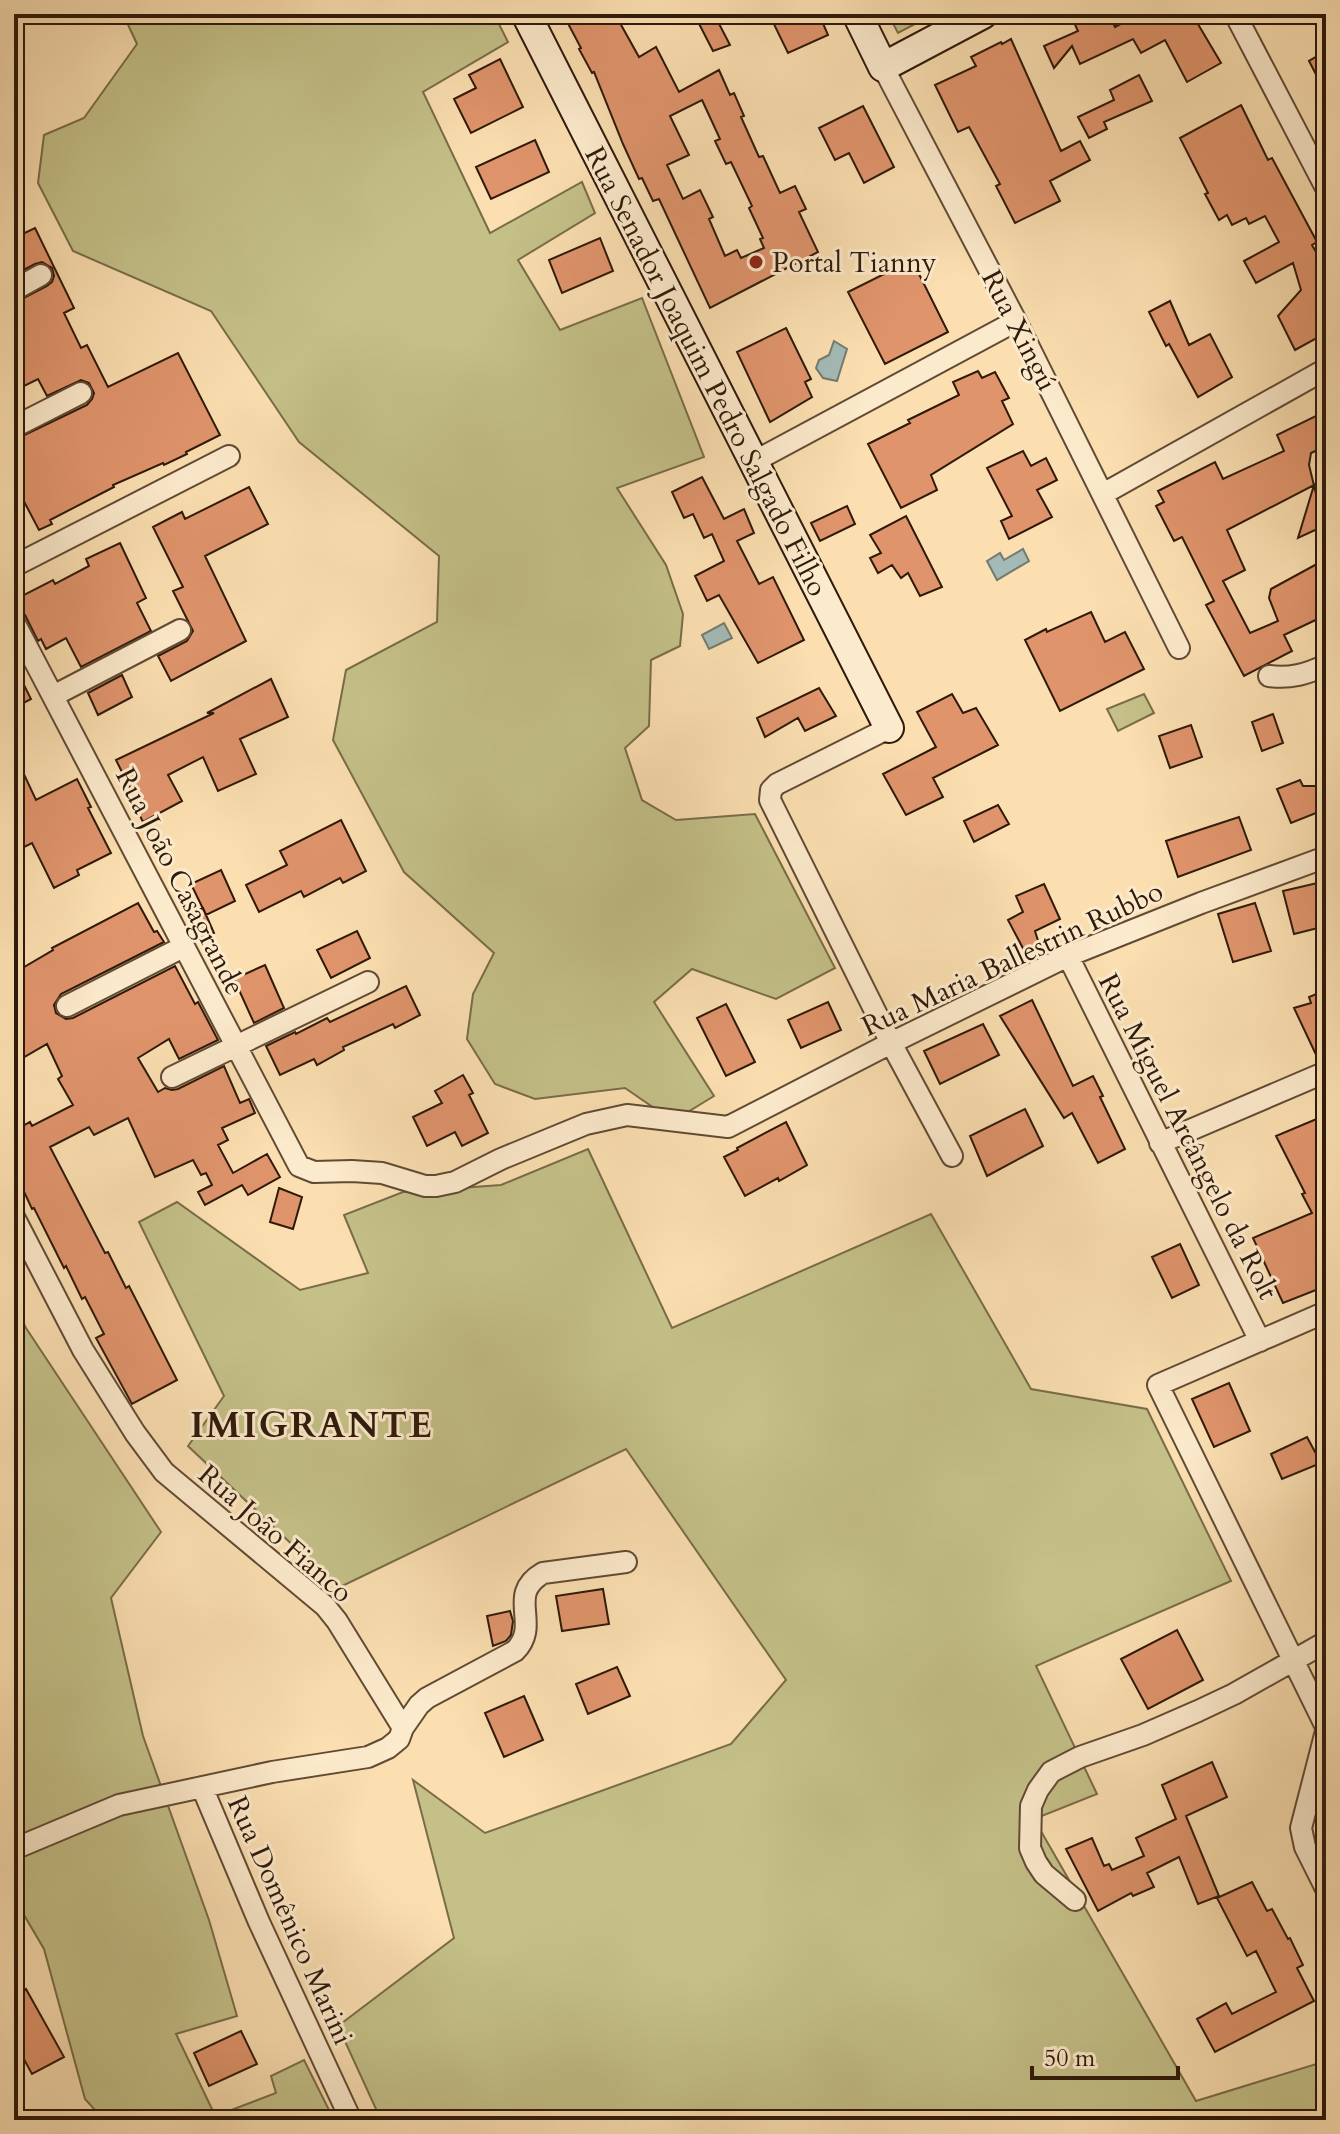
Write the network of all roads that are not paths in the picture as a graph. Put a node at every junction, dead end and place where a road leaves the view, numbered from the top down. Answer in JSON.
{"nodes":[{"id":1,"x":526,"y":14,"type":"edge"},
{"id":2,"x":857,"y":14,"type":"edge"},
{"id":3,"x":983,"y":14,"type":"edge"},
{"id":4,"x":1235,"y":14,"type":"edge"},
{"id":5,"x":883,"y":67,"type":"junction"},
{"id":6,"x":1326,"y":188,"type":"edge"},
{"id":7,"x":41,"y":275,"type":"dead end"},
{"id":8,"x":14,"y":290,"type":"edge"},
{"id":9,"x":1016,"y":321,"type":"junction"},
{"id":10,"x":1326,"y":369,"type":"edge"},
{"id":11,"x":81,"y":393,"type":"dead end"},
{"id":12,"x":14,"y":427,"type":"edge"},
{"id":13,"x":229,"y":456,"type":"dead end"},
{"id":14,"x":755,"y":461,"type":"junction"},
{"id":15,"x":1103,"y":494,"type":"junction"},
{"id":16,"x":14,"y":566,"type":"edge"},
{"id":17,"x":14,"y":622,"type":"edge"},
{"id":18,"x":180,"y":630,"type":"dead end"},
{"id":19,"x":1179,"y":648,"type":"dead end"},
{"id":20,"x":1326,"y":665,"type":"edge"},
{"id":21,"x":1269,"y":676,"type":"dead end"},
{"id":22,"x":53,"y":696,"type":"junction"},
{"id":23,"x":889,"y":728,"type":"joint"},
{"id":24,"x":1326,"y":857,"type":"edge"},
{"id":25,"x":183,"y":947,"type":"junction"},
{"id":26,"x":1068,"y":956,"type":"junction"},
{"id":27,"x":368,"y":982,"type":"dead end"},
{"id":28,"x":67,"y":1006,"type":"dead end"},
{"id":29,"x":891,"y":1043,"type":"junction"},
{"id":30,"x":235,"y":1046,"type":"junction"},
{"id":31,"x":1326,"y":1072,"type":"edge"},
{"id":32,"x":172,"y":1077,"type":"dead end"},
{"id":33,"x":1160,"y":1143,"type":"junction"},
{"id":34,"x":952,"y":1156,"type":"dead end"},
{"id":35,"x":299,"y":1166,"type":"joint"},
{"id":36,"x":14,"y":1217,"type":"edge"},
{"id":37,"x":1326,"y":1312,"type":"edge"},
{"id":38,"x":1260,"y":1341,"type":"junction"},
{"id":39,"x":626,"y":1562,"type":"dead end"},
{"id":40,"x":1326,"y":1642,"type":"edge"},
{"id":41,"x":1293,"y":1659,"type":"junction"},
{"id":42,"x":403,"y":1728,"type":"junction"},
{"id":43,"x":1326,"y":1729,"type":"edge"},
{"id":44,"x":202,"y":1787,"type":"junction"},
{"id":45,"x":14,"y":1849,"type":"edge"},
{"id":46,"x":1326,"y":1889,"type":"edge"},
{"id":47,"x":1075,"y":1900,"type":"dead end"},
{"id":48,"x":351,"y":2120,"type":"edge"}],
"edges":[{"from":1,"to":14,"type":"street","name":"Rua Senador Joaquim Pedro Salgado Filho"},
{"from":2,"to":5,"type":"street","name":"Rua Xingú"},
{"from":3,"to":5,"type":"street"},
{"from":4,"to":6,"type":"street"},
{"from":5,"to":9,"type":"street","name":"Rua Xingú"},
{"from":7,"to":8,"type":"street"},
{"from":9,"to":14,"type":"street"},
{"from":9,"to":15,"type":"street","name":"Rua Xingú"},
{"from":10,"to":15,"type":"street"},
{"from":11,"to":12,"type":"street"},
{"from":13,"to":16,"type":"street"},
{"from":14,"to":23,"type":"street","name":"Rua Senador Joaquim Pedro Salgado Filho"},
{"from":15,"to":19,"type":"street","name":"Rua Xingú"},
{"from":17,"to":22,"type":"street","name":"Rua João Casagrande"},
{"from":18,"to":22,"type":"street"},
{"from":20,"to":21,"type":"street"},
{"from":22,"to":25,"type":"street","name":"Rua João Casagrande"},
{"from":23,"to":29,"type":"street"},
{"from":24,"to":26,"type":"street","name":"Rua Maria Ballestrin Rubbo"},
{"from":25,"to":28,"type":"street"},
{"from":25,"to":30,"type":"street","name":"Rua João Casagrande"},
{"from":26,"to":29,"type":"street","name":"Rua Maria Ballestrin Rubbo"},
{"from":26,"to":33,"type":"street","name":"Rua Miguel Arcângelo da Rolt"},
{"from":27,"to":30,"type":"street"},
{"from":29,"to":34,"type":"street"},
{"from":29,"to":35,"type":"street","name":"Rua Maria Ballestrin Rubbo"},
{"from":30,"to":32,"type":"street"},
{"from":30,"to":35,"type":"street","name":"Rua João Casagrande"},
{"from":31,"to":33,"type":"street"},
{"from":33,"to":38,"type":"street","name":"Rua Miguel Arcângelo da Rolt"},
{"from":36,"to":42,"type":"street","name":"Rua João Fianco"},
{"from":37,"to":38,"type":"street"},
{"from":38,"to":41,"type":"street"},
{"from":39,"to":42,"type":"street","name":"Rua Domênico Marini"},
{"from":40,"to":41,"type":"street"},
{"from":41,"to":43,"type":"street"},
{"from":41,"to":47,"type":"street"},
{"from":42,"to":44,"type":"street","name":"Rua Domênico Marini"},
{"from":43,"to":46,"type":"street"},
{"from":44,"to":45,"type":"street"},
{"from":44,"to":48,"type":"street","name":"Rua Domênico Marini"}]}
